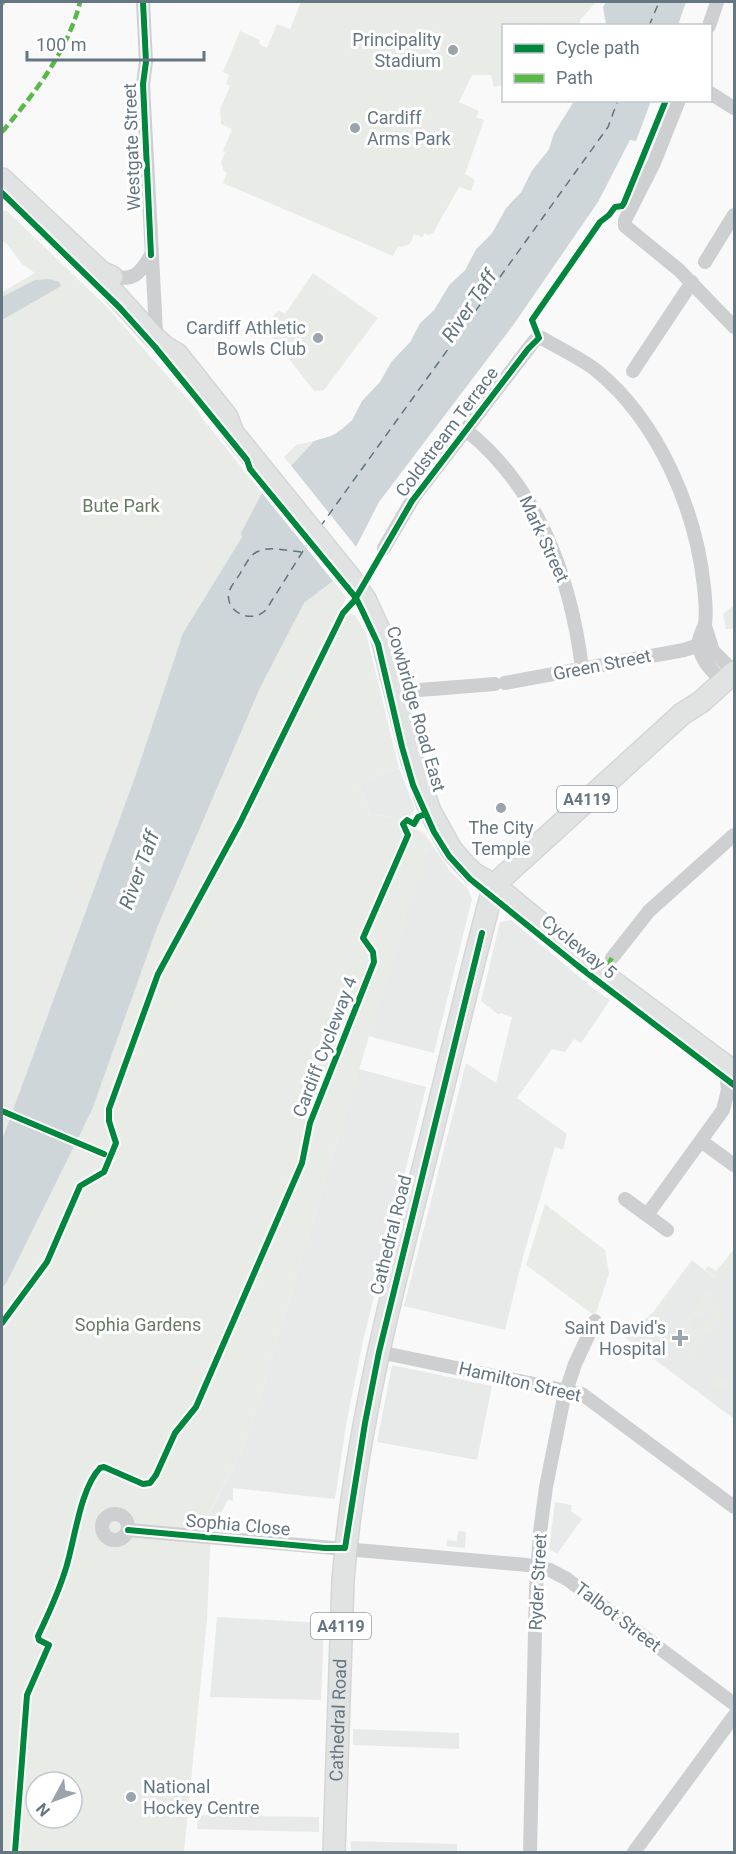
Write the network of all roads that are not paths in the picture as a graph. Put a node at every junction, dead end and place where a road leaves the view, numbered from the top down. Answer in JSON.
{"nodes":[{"id":1,"x":143,"y":2,"type":"edge"},
{"id":2,"x":717,"y":2,"type":"edge"},
{"id":3,"x":710,"y":24,"type":"edge"},
{"id":4,"x":712,"y":94,"type":"edge"},
{"id":5,"x":678,"y":102,"type":"edge"},
{"id":6,"x":735,"y":108,"type":"edge"},
{"id":7,"x":2,"y":179,"type":"edge"},
{"id":8,"x":735,"y":215,"type":"edge"},
{"id":9,"x":151,"y":255,"type":"junction"},
{"id":10,"x":705,"y":262,"type":"dead end"},
{"id":11,"x":105,"y":274,"type":"junction"},
{"id":12,"x":692,"y":282,"type":"junction"},
{"id":13,"x":147,"y":311,"type":"junction"},
{"id":14,"x":735,"y":327,"type":"edge"},
{"id":15,"x":169,"y":348,"type":"junction"},
{"id":16,"x":633,"y":371,"type":"dead end"},
{"id":17,"x":466,"y":430,"type":"junction"},
{"id":18,"x":384,"y":548,"type":"dead end"},
{"id":19,"x":350,"y":569,"type":"junction"},
{"id":20,"x":705,"y":626,"type":"junction"},
{"id":21,"x":699,"y":645,"type":"junction"},
{"id":22,"x":582,"y":668,"type":"junction"},
{"id":23,"x":728,"y":670,"type":"edge"},
{"id":24,"x":407,"y":691,"type":"junction"},
{"id":25,"x":735,"y":835,"type":"edge"},
{"id":26,"x":494,"y":885,"type":"junction"},
{"id":27,"x":612,"y":958,"type":"dead end"},
{"id":28,"x":730,"y":1068,"type":"edge"},
{"id":29,"x":729,"y":1106,"type":"edge"},
{"id":30,"x":701,"y":1141,"type":"junction"},
{"id":31,"x":735,"y":1165,"type":"edge"},
{"id":32,"x":625,"y":1199,"type":"dead end"},
{"id":33,"x":647,"y":1215,"type":"junction"},
{"id":34,"x":667,"y":1230,"type":"dead end"},
{"id":35,"x":595,"y":1321,"type":"dead end"},
{"id":36,"x":379,"y":1352,"type":"junction"},
{"id":37,"x":567,"y":1390,"type":"junction"},
{"id":38,"x":735,"y":1507,"type":"edge"},
{"id":39,"x":128,"y":1530,"type":"junction"},
{"id":40,"x":345,"y":1548,"type":"junction"},
{"id":41,"x":537,"y":1567,"type":"junction"},
{"id":42,"x":562,"y":1576,"type":"junction"},
{"id":43,"x":536,"y":1589,"type":"junction"},
{"id":44,"x":735,"y":1704,"type":"edge"},
{"id":45,"x":735,"y":1716,"type":"edge"},
{"id":46,"x":334,"y":1852,"type":"edge"},
{"id":47,"x":530,"y":1852,"type":"edge"},
{"id":48,"x":634,"y":1852,"type":"edge"}],
"edges":[{"from":1,"to":9,"type":"street","name":"Westgate Street"},
{"from":2,"to":3,"type":"street"},
{"from":4,"to":6,"type":"street"},
{"from":5,"to":12,"type":"street"},
{"from":7,"to":11,"type":"main road"},
{"from":8,"to":10,"type":"street"},
{"from":9,"to":11,"type":"street"},
{"from":9,"to":13,"type":"street","name":"Westgate Street"},
{"from":11,"to":13,"type":"main road"},
{"from":12,"to":14,"type":"street"},
{"from":12,"to":16,"type":"street"},
{"from":13,"to":15,"type":"main road"},
{"from":13,"to":15,"type":"main road"},
{"from":15,"to":19,"type":"main road","name":"Cowbridge Road East"},
{"from":17,"to":18,"type":"street","name":"Coldstream Terrace"},
{"from":17,"to":20,"type":"street","name":"Coldstream Terrace"},
{"from":17,"to":22,"type":"street","name":"Mark Street"},
{"from":19,"to":24,"type":"main road","name":"Cowbridge Road East"},
{"from":19,"to":26,"type":"main road","name":"Cowbridge Road East"},
{"from":20,"to":21,"type":"street"},
{"from":20,"to":23,"type":"street"},
{"from":21,"to":22,"type":"street","name":"Green Street"},
{"from":21,"to":23,"type":"street"},
{"from":22,"to":24,"type":"street","name":"Green Street"},
{"from":23,"to":26,"type":"main road","number":"A4119"},
{"from":24,"to":26,"type":"main road","name":"Cowbridge Road East"},
{"from":25,"to":27,"type":"street"},
{"from":26,"to":28,"type":"main road","name":"Cowbridge Road East"},
{"from":26,"to":36,"type":"main road","name":"Cathedral Road","number":"A4119"},
{"from":28,"to":29,"type":"street"},
{"from":29,"to":30,"type":"street"},
{"from":30,"to":31,"type":"street"},
{"from":30,"to":33,"type":"street"},
{"from":32,"to":33,"type":"street"},
{"from":33,"to":34,"type":"street"},
{"from":35,"to":37,"type":"street","name":"Ryder Street"},
{"from":36,"to":37,"type":"street","name":"Hamilton Street"},
{"from":36,"to":40,"type":"main road","name":"Cathedral Road","number":"A4119"},
{"from":37,"to":38,"type":"street","name":"Hamilton Street"},
{"from":37,"to":41,"type":"street","name":"Ryder Street"},
{"from":39,"to":39,"type":"street","name":"Sophia Close"},
{"from":39,"to":40,"type":"street","name":"Sophia Close"},
{"from":40,"to":41,"type":"street","name":"Talbot Street"},
{"from":40,"to":46,"type":"main road","name":"Cathedral Road","number":"A4119"},
{"from":41,"to":42,"type":"street","name":"Talbot Street"},
{"from":41,"to":43,"type":"street","name":"Ryder Street"},
{"from":42,"to":43,"type":"street"},
{"from":42,"to":44,"type":"street","name":"Talbot Street"},
{"from":43,"to":47,"type":"street","name":"Ryder Street"},
{"from":45,"to":48,"type":"street"}]}
